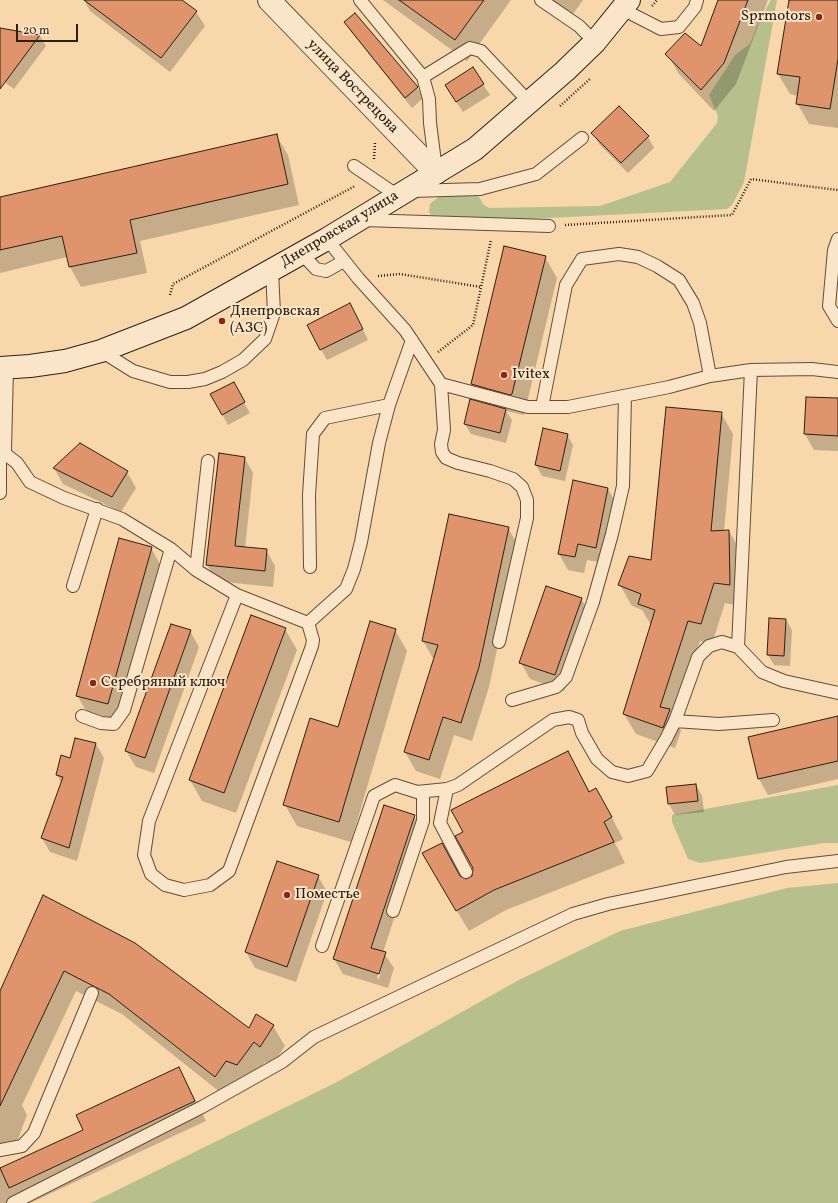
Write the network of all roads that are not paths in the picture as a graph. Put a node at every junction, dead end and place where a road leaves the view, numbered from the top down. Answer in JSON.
{"nodes":[{"id":1,"x":269,"y":0,"type":"edge"},
{"id":2,"x":360,"y":0,"type":"edge"},
{"id":3,"x":541,"y":0,"type":"edge"},
{"id":4,"x":697,"y":0,"type":"edge"},
{"id":5,"x":625,"y":4,"type":"edge"},
{"id":6,"x":595,"y":42,"type":"junction"},
{"id":7,"x":423,"y":77,"type":"junction"},
{"id":8,"x":530,"y":103,"type":"junction"},
{"id":9,"x":582,"y":138,"type":"dead end"},
{"id":10,"x":354,"y":166,"type":"dead end"},
{"id":11,"x":436,"y":173,"type":"junction"},
{"id":12,"x":402,"y":194,"type":"junction"},
{"id":13,"x":360,"y":220,"type":"junction"},
{"id":14,"x":549,"y":226,"type":"road end"},
{"id":15,"x":327,"y":239,"type":"junction"},
{"id":16,"x":838,"y":239,"type":"edge"},
{"id":17,"x":302,"y":254,"type":"junction"},
{"id":18,"x":344,"y":261,"type":"junction"},
{"id":19,"x":272,"y":270,"type":"junction"},
{"id":20,"x":838,"y":321,"type":"edge"},
{"id":21,"x":412,"y":340,"type":"junction"},
{"id":22,"x":101,"y":351,"type":"junction"},
{"id":23,"x":1,"y":368,"type":"edge"},
{"id":24,"x":751,"y":370,"type":"junction"},
{"id":25,"x":838,"y":372,"type":"edge"},
{"id":26,"x":710,"y":376,"type":"junction"},
{"id":27,"x":441,"y":384,"type":"junction"},
{"id":28,"x":625,"y":396,"type":"junction"},
{"id":29,"x":388,"y":405,"type":"junction"},
{"id":30,"x":542,"y":407,"type":"junction"},
{"id":31,"x":0,"y":450,"type":"edge"},
{"id":32,"x":208,"y":461,"type":"dead end"},
{"id":33,"x":0,"y":493,"type":"edge"},
{"id":34,"x":97,"y":509,"type":"junction"},
{"id":35,"x":171,"y":549,"type":"junction"},
{"id":36,"x":310,"y":567,"type":"dead end"},
{"id":37,"x":196,"y":570,"type":"junction"},
{"id":38,"x":73,"y":586,"type":"dead end"},
{"id":39,"x":237,"y":595,"type":"junction"},
{"id":40,"x":308,"y":623,"type":"junction"},
{"id":41,"x":499,"y":642,"type":"dead end"},
{"id":42,"x":738,"y":647,"type":"junction"},
{"id":43,"x":838,"y":693,"type":"edge"},
{"id":44,"x":512,"y":700,"type":"dead end"},
{"id":45,"x":82,"y":716,"type":"dead end"},
{"id":46,"x":774,"y":720,"type":"dead end"},
{"id":47,"x":675,"y":721,"type":"junction"},
{"id":48,"x":448,"y":789,"type":"junction"},
{"id":49,"x":423,"y":792,"type":"junction"},
{"id":50,"x":838,"y":861,"type":"edge"},
{"id":51,"x":466,"y":872,"type":"dead end"},
{"id":52,"x":393,"y":911,"type":"dead end"},
{"id":53,"x":322,"y":946,"type":"dead end"},
{"id":54,"x":92,"y":993,"type":"dead end"},
{"id":55,"x":0,"y":1150,"type":"edge"},
{"id":56,"x":13,"y":1203,"type":"edge"}],
"edges":[{"from":1,"to":11,"type":"main road","name":"улица Вострецова"},
{"from":2,"to":7,"type":"lane"},
{"from":3,"to":6,"type":"lane"},
{"from":4,"to":5,"type":"lane"},
{"from":5,"to":6,"type":"main road","name":"Днепровская улица"},
{"from":6,"to":8,"type":"main road","name":"Днепровская улица"},
{"from":7,"to":8,"type":"lane"},
{"from":7,"to":11,"type":"lane"},
{"from":8,"to":11,"type":"main road","name":"Днепровская улица"},
{"from":9,"to":12,"type":"lane"},
{"from":10,"to":12,"type":"lane"},
{"from":11,"to":12,"type":"main road","name":"Днепровская улица"},
{"from":12,"to":13,"type":"main road","name":"Днепровская улица"},
{"from":13,"to":14,"type":"lane"},
{"from":13,"to":15,"type":"main road","name":"Днепровская улица"},
{"from":15,"to":17,"type":"main road","name":"Днепровская улица"},
{"from":15,"to":18,"type":"lane"},
{"from":16,"to":20,"type":"lane"},
{"from":17,"to":18,"type":"lane"},
{"from":17,"to":19,"type":"main road","name":"Днепровская улица"},
{"from":18,"to":21,"type":"lane"},
{"from":19,"to":22,"type":"main road","name":"Днепровская улица"},
{"from":19,"to":22,"type":"lane"},
{"from":21,"to":27,"type":"lane"},
{"from":21,"to":29,"type":"lane"},
{"from":22,"to":23,"type":"main road","name":"Днепровская улица"},
{"from":23,"to":31,"type":"main road"},
{"from":24,"to":25,"type":"lane"},
{"from":24,"to":26,"type":"lane"},
{"from":24,"to":42,"type":"lane"},
{"from":26,"to":28,"type":"lane"},
{"from":26,"to":30,"type":"lane"},
{"from":27,"to":30,"type":"lane"},
{"from":27,"to":41,"type":"lane"},
{"from":28,"to":30,"type":"lane"},
{"from":28,"to":44,"type":"lane"},
{"from":29,"to":36,"type":"lane"},
{"from":29,"to":40,"type":"lane"},
{"from":31,"to":33,"type":"lane"},
{"from":31,"to":34,"type":"lane"},
{"from":32,"to":37,"type":"lane"},
{"from":34,"to":35,"type":"lane"},
{"from":34,"to":38,"type":"lane"},
{"from":35,"to":37,"type":"lane"},
{"from":35,"to":45,"type":"lane"},
{"from":37,"to":39,"type":"lane"},
{"from":39,"to":40,"type":"lane"},
{"from":39,"to":40,"type":"lane"},
{"from":42,"to":43,"type":"lane"},
{"from":42,"to":47,"type":"lane"},
{"from":46,"to":47,"type":"lane"},
{"from":47,"to":48,"type":"lane"},
{"from":48,"to":49,"type":"lane"},
{"from":48,"to":51,"type":"lane"},
{"from":49,"to":52,"type":"lane"},
{"from":49,"to":53,"type":"lane"},
{"from":50,"to":56,"type":"lane"},
{"from":54,"to":55,"type":"lane"}]}
